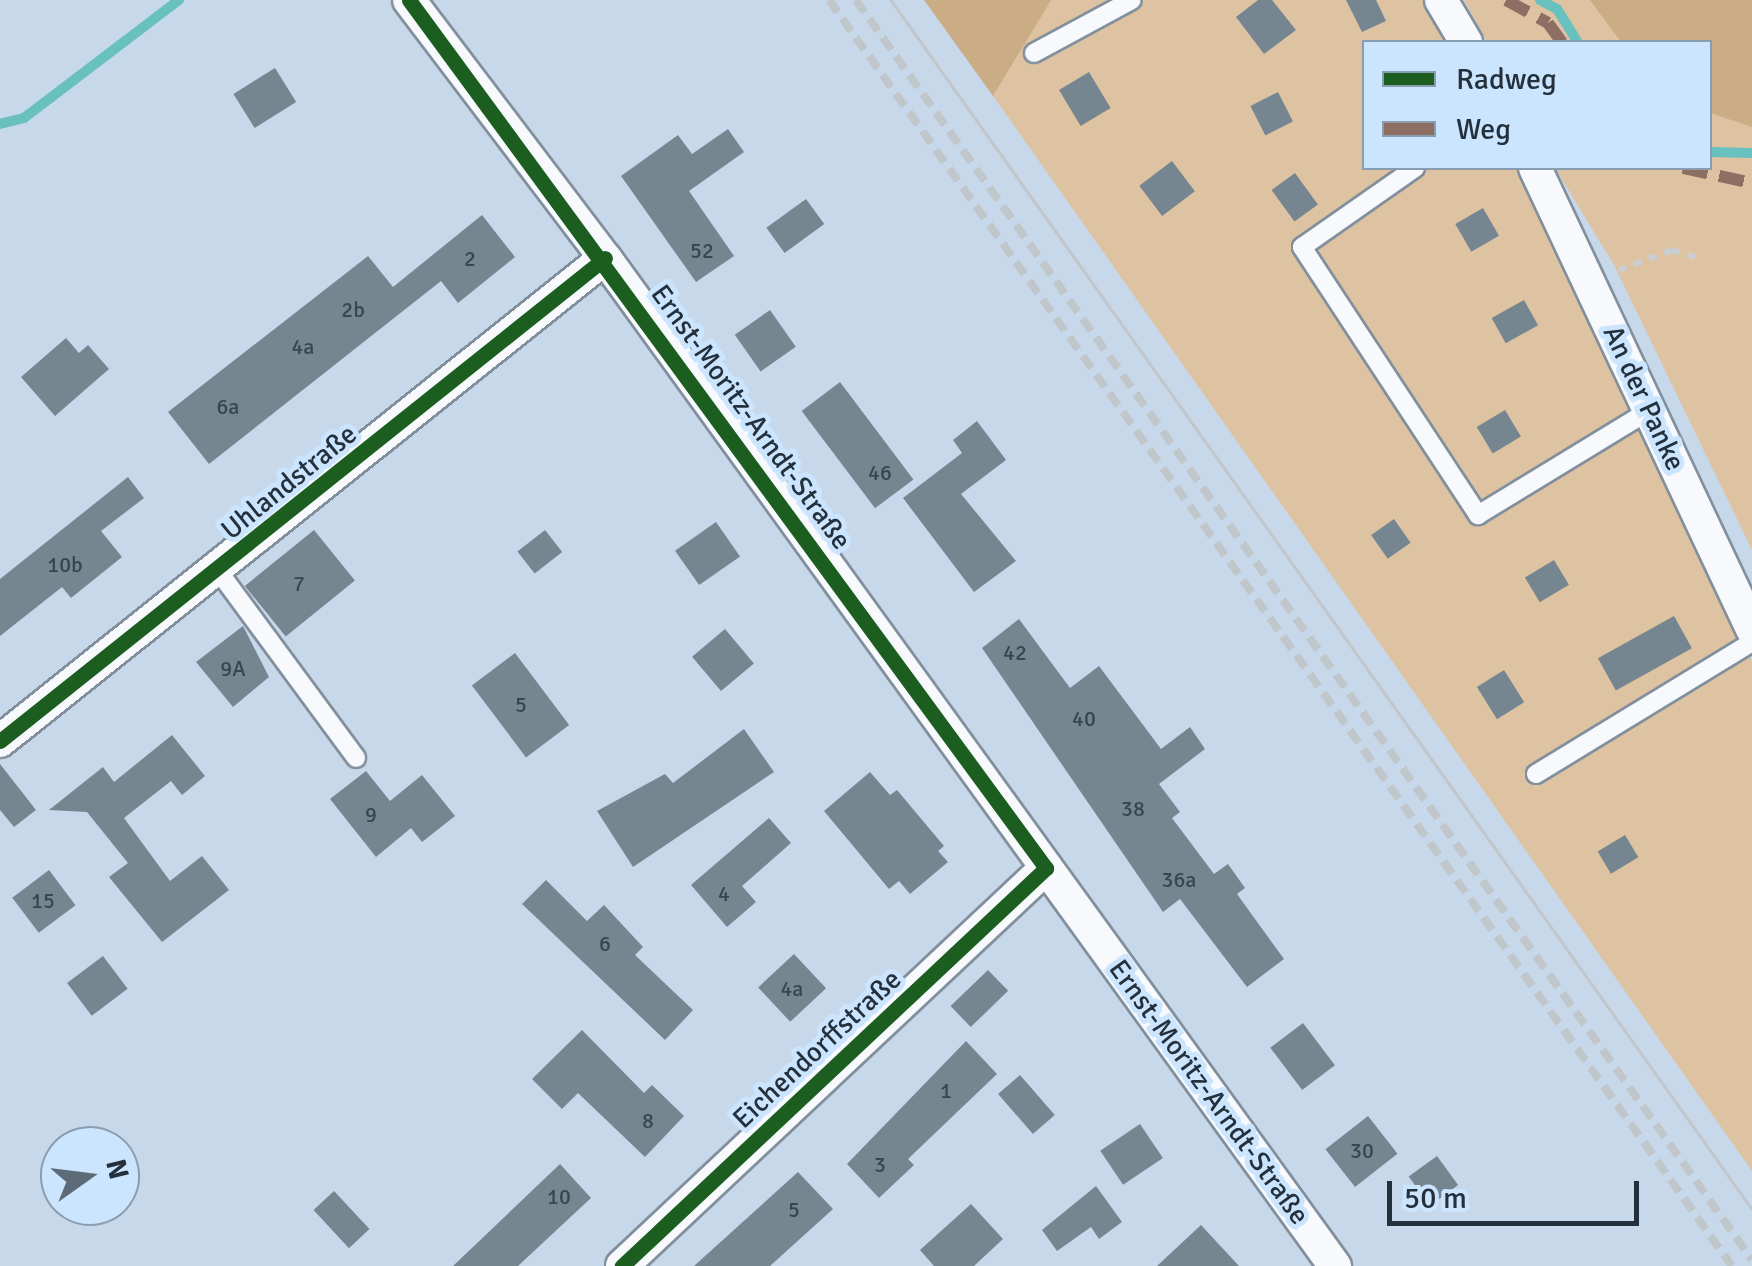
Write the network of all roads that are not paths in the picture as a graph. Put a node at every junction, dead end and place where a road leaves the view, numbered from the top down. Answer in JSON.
{"nodes":[{"id":1,"x":409,"y":0,"type":"edge"},
{"id":2,"x":1132,"y":0,"type":"edge"},
{"id":3,"x":1441,"y":0,"type":"edge"},
{"id":4,"x":1465,"y":40,"type":"edge"},
{"id":5,"x":1034,"y":52,"type":"dead end"},
{"id":6,"x":1412,"y":170,"type":"edge"},
{"id":7,"x":1536,"y":170,"type":"edge"},
{"id":8,"x":605,"y":258,"type":"junction"},
{"id":9,"x":1650,"y":410,"type":"junction"},
{"id":10,"x":219,"y":572,"type":"junction"},
{"id":11,"x":1752,"y":629,"type":"edge"},
{"id":12,"x":1752,"y":642,"type":"edge"},
{"id":13,"x":0,"y":741,"type":"edge"},
{"id":14,"x":356,"y":758,"type":"dead end"},
{"id":15,"x":1536,"y":774,"type":"dead end"},
{"id":16,"x":1046,"y":868,"type":"junction"},
{"id":17,"x":622,"y":1266,"type":"edge"},
{"id":18,"x":1335,"y":1266,"type":"edge"}],
"edges":[{"from":1,"to":8,"type":"street","name":"Ernst-Moritz-Arndt-Straße"},
{"from":2,"to":5,"type":"lane"},
{"from":3,"to":4,"type":"street"},
{"from":6,"to":9,"type":"lane"},
{"from":7,"to":9,"type":"street","name":"An der Panke"},
{"from":8,"to":10,"type":"street","name":"Uhlandstraße"},
{"from":8,"to":16,"type":"street","name":"Ernst-Moritz-Arndt-Straße"},
{"from":9,"to":11,"type":"street","name":"An der Panke"},
{"from":10,"to":13,"type":"street","name":"Uhlandstraße"},
{"from":10,"to":14,"type":"lane"},
{"from":12,"to":15,"type":"lane"},
{"from":16,"to":17,"type":"street","name":"Eichendorffstraße"},
{"from":16,"to":18,"type":"street","name":"Ernst-Moritz-Arndt-Straße"}]}
